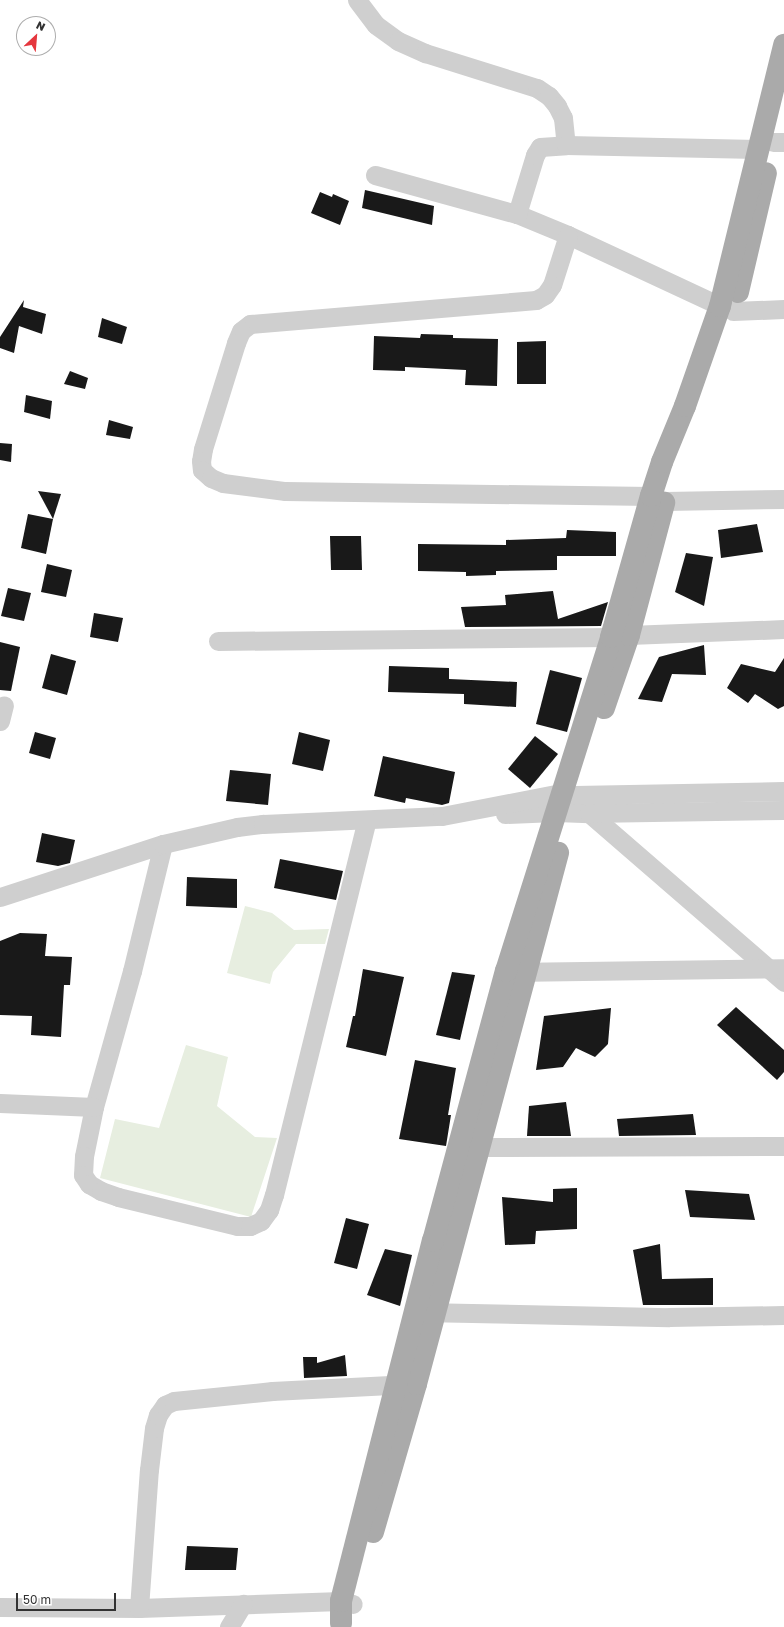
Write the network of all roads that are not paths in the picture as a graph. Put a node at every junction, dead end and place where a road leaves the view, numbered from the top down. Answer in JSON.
{"nodes":[{"id":1,"x":357,"y":0,"type":"edge"},
{"id":2,"x":784,"y":45,"type":"edge"},
{"id":3,"x":784,"y":104,"type":"edge"},
{"id":4,"x":771,"y":144,"type":"edge"},
{"id":5,"x":566,"y":145,"type":"junction"},
{"id":6,"x":375,"y":176,"type":"dead end"},
{"id":7,"x":517,"y":214,"type":"junction"},
{"id":8,"x":568,"y":235,"type":"junction"},
{"id":9,"x":726,"y":309,"type":"junction"},
{"id":10,"x":784,"y":309,"type":"edge"},
{"id":11,"x":658,"y":498,"type":"junction"},
{"id":12,"x":784,"y":499,"type":"edge"},
{"id":13,"x":784,"y":629,"type":"edge"},
{"id":14,"x":620,"y":636,"type":"junction"},
{"id":15,"x":218,"y":641,"type":"dead end"},
{"id":16,"x":784,"y":791,"type":"edge"},
{"id":17,"x":570,"y":805,"type":"junction"},
{"id":18,"x":784,"y":810,"type":"edge"},
{"id":19,"x":367,"y":820,"type":"junction"},
{"id":20,"x":162,"y":844,"type":"junction"},
{"id":21,"x":0,"y":897,"type":"edge"},
{"id":22,"x":776,"y":968,"type":"edge"},
{"id":23,"x":515,"y":972,"type":"junction"},
{"id":24,"x":784,"y":982,"type":"edge"},
{"id":25,"x":0,"y":1102,"type":"edge"},
{"id":26,"x":94,"y":1107,"type":"junction"},
{"id":27,"x":784,"y":1146,"type":"edge"},
{"id":28,"x":478,"y":1147,"type":"junction"},
{"id":29,"x":425,"y":1313,"type":"junction"},
{"id":30,"x":784,"y":1315,"type":"edge"},
{"id":31,"x":406,"y":1384,"type":"junction"},
{"id":32,"x":243,"y":1604,"type":"junction"},
{"id":33,"x":0,"y":1607,"type":"edge"},
{"id":34,"x":139,"y":1608,"type":"junction"},
{"id":35,"x":344,"y":1614,"type":"edge"},
{"id":36,"x":229,"y":1627,"type":"edge"}],
"edges":[{"from":1,"to":5,"type":"street"},
{"from":2,"to":4,"type":"main road"},
{"from":3,"to":4,"type":"main road"},
{"from":4,"to":5,"type":"street"},
{"from":4,"to":9,"type":"main road"},
{"from":5,"to":7,"type":"street"},
{"from":6,"to":7,"type":"street"},
{"from":7,"to":8,"type":"street"},
{"from":8,"to":9,"type":"street"},
{"from":8,"to":11,"type":"street"},
{"from":9,"to":10,"type":"street"},
{"from":9,"to":11,"type":"main road"},
{"from":11,"to":12,"type":"street"},
{"from":11,"to":14,"type":"main road"},
{"from":13,"to":14,"type":"street"},
{"from":14,"to":15,"type":"street"},
{"from":14,"to":17,"type":"main road"},
{"from":16,"to":17,"type":"street"},
{"from":17,"to":18,"type":"street"},
{"from":17,"to":19,"type":"street"},
{"from":17,"to":22,"type":"street"},
{"from":17,"to":23,"type":"main road"},
{"from":19,"to":20,"type":"street"},
{"from":19,"to":26,"type":"street"},
{"from":20,"to":21,"type":"street"},
{"from":20,"to":26,"type":"street"},
{"from":22,"to":23,"type":"street"},
{"from":22,"to":24,"type":"street"},
{"from":23,"to":28,"type":"main road"},
{"from":23,"to":29,"type":"main road"},
{"from":25,"to":26,"type":"street"},
{"from":27,"to":28,"type":"street"},
{"from":28,"to":29,"type":"main road"},
{"from":29,"to":30,"type":"street"},
{"from":29,"to":31,"type":"main road"},
{"from":31,"to":34,"type":"street"},
{"from":31,"to":35,"type":"main road"},
{"from":32,"to":34,"type":"street"},
{"from":32,"to":35,"type":"street"},
{"from":32,"to":36,"type":"street"},
{"from":33,"to":34,"type":"street"}]}
